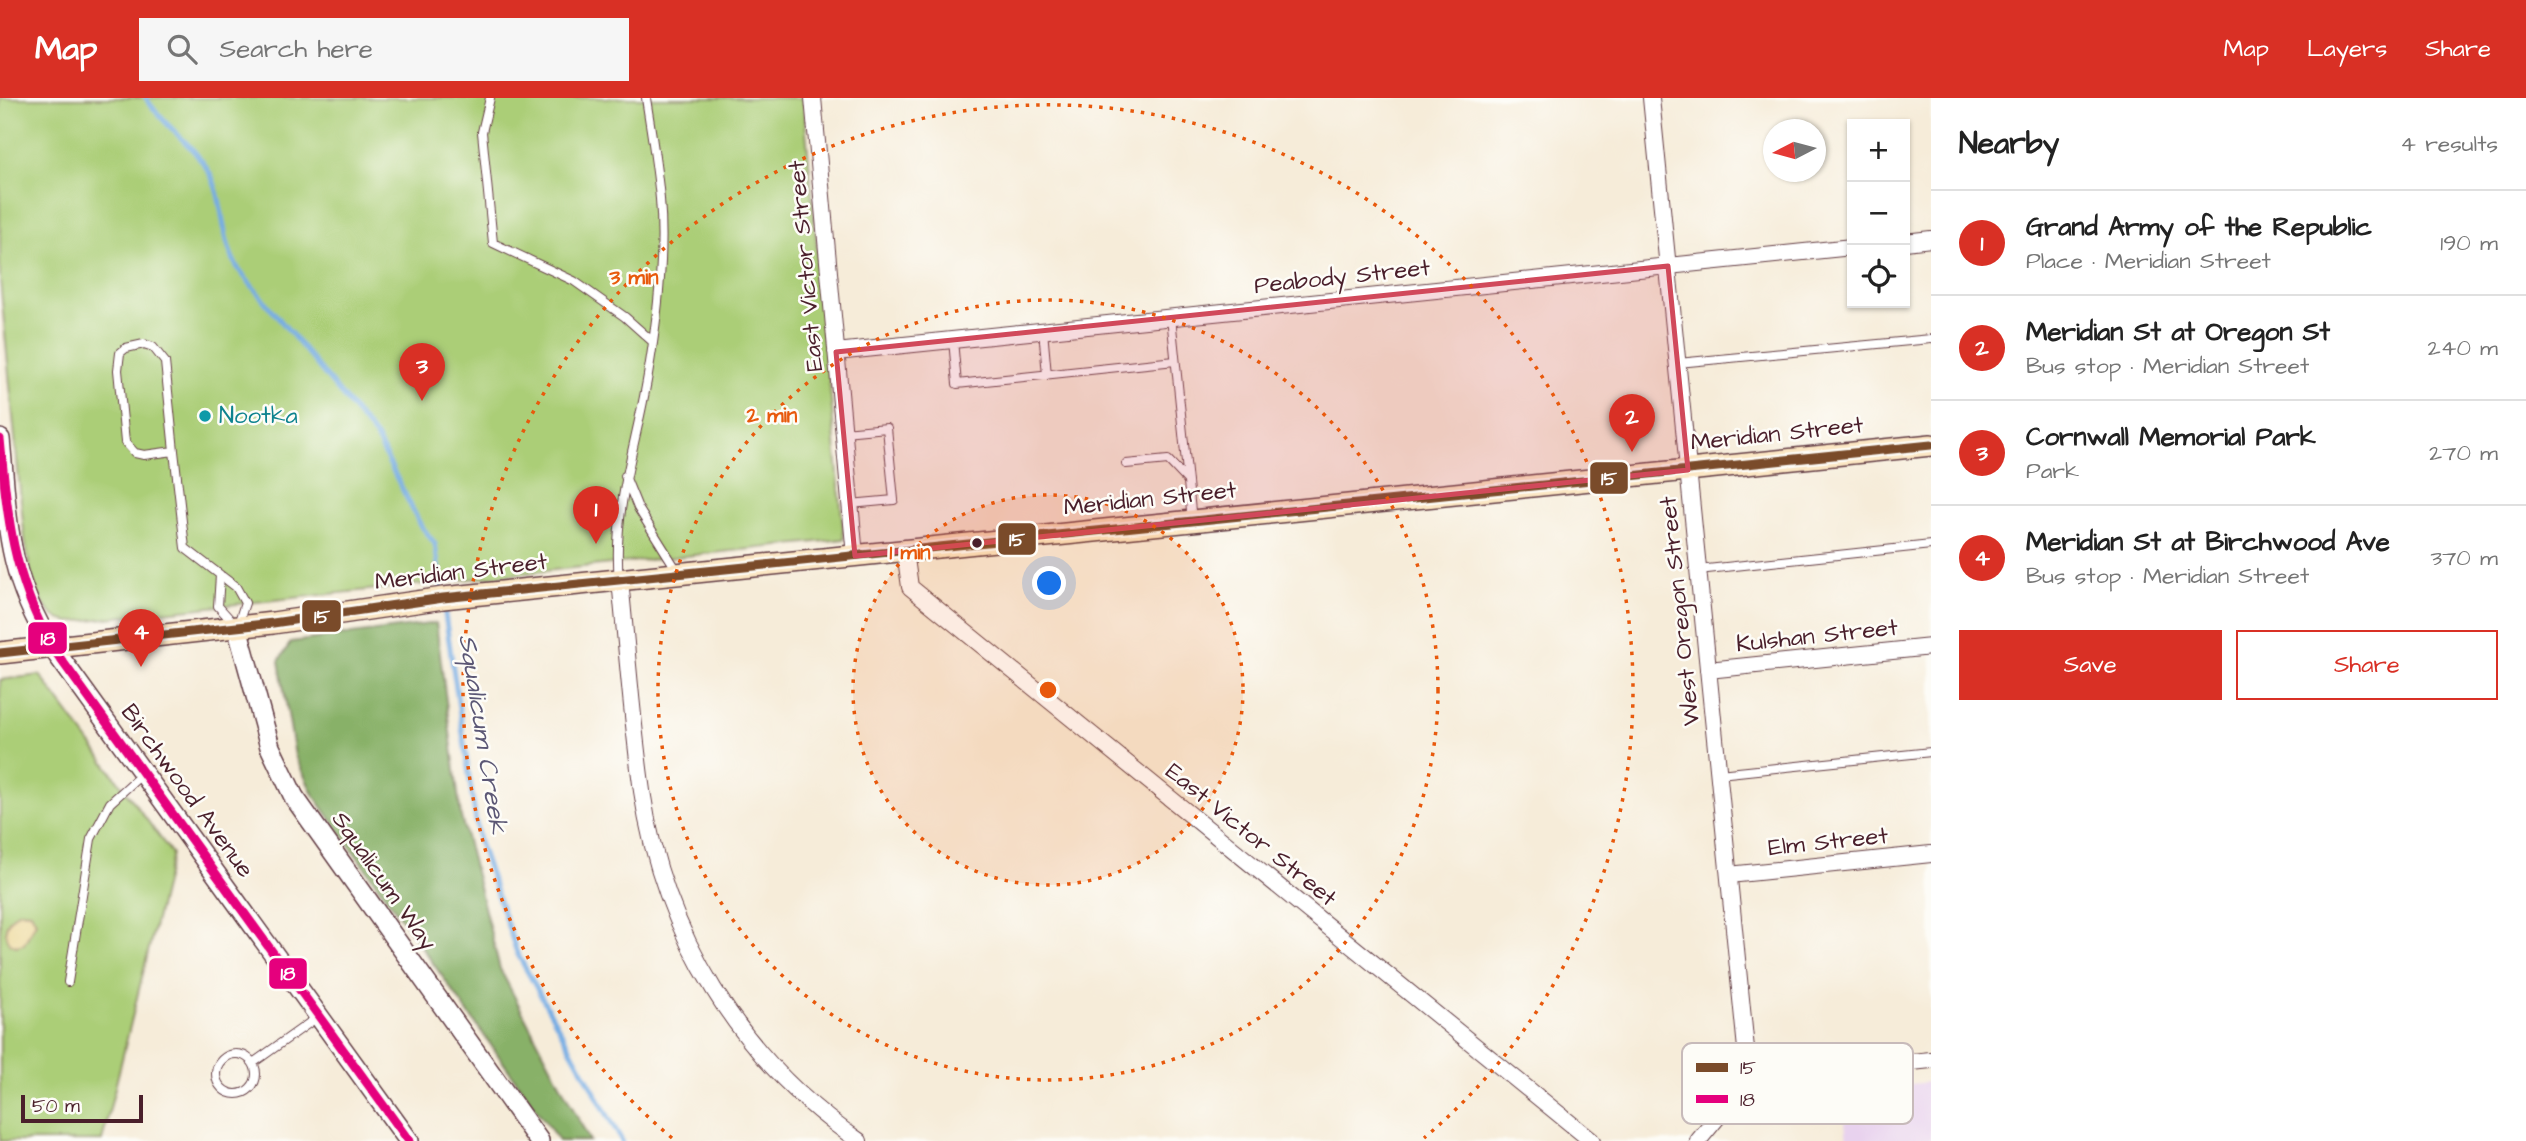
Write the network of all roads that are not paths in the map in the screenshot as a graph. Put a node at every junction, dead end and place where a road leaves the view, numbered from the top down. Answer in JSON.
{"nodes":[{"id":1,"x":490,"y":98,"type":"edge"},
{"id":2,"x":646,"y":98,"type":"edge"},
{"id":3,"x":813,"y":98,"type":"edge"},
{"id":4,"x":1651,"y":98,"type":"edge"},
{"id":5,"x":1931,"y":239,"type":"edge"},
{"id":6,"x":1910,"y":241,"type":"edge"},
{"id":7,"x":1847,"y":248,"type":"edge"},
{"id":8,"x":1668,"y":266,"type":"junction"},
{"id":9,"x":1171,"y":317,"type":"junction"},
{"id":10,"x":1042,"y":330,"type":"junction"},
{"id":11,"x":1931,"y":339,"type":"edge"},
{"id":12,"x":953,"y":340,"type":"junction"},
{"id":13,"x":653,"y":342,"type":"junction"},
{"id":14,"x":836,"y":352,"type":"junction"},
{"id":15,"x":1175,"y":361,"type":"junction"},
{"id":16,"x":1678,"y":363,"type":"junction"},
{"id":17,"x":1047,"y":375,"type":"junction"},
{"id":18,"x":844,"y":432,"type":"junction"},
{"id":19,"x":0,"y":439,"type":"edge"},
{"id":20,"x":1931,"y":445,"type":"edge"},
{"id":21,"x":174,"y":451,"type":"junction"},
{"id":22,"x":1126,"y":464,"type":"dead end"},
{"id":23,"x":1688,"y":470,"type":"junction"},
{"id":24,"x":625,"y":476,"type":"junction"},
{"id":25,"x":1187,"y":480,"type":"junction"},
{"id":26,"x":850,"y":504,"type":"junction"},
{"id":27,"x":1192,"y":521,"type":"junction"},
{"id":28,"x":1931,"y":545,"type":"edge"},
{"id":29,"x":905,"y":551,"type":"junction"},
{"id":30,"x":855,"y":556,"type":"junction"},
{"id":31,"x":1698,"y":570,"type":"junction"},
{"id":32,"x":680,"y":574,"type":"junction"},
{"id":33,"x":220,"y":575,"type":"junction"},
{"id":34,"x":620,"y":580,"type":"junction"},
{"id":35,"x":237,"y":627,"type":"junction"},
{"id":36,"x":1931,"y":647,"type":"edge"},
{"id":37,"x":52,"y":648,"type":"junction"},
{"id":38,"x":0,"y":653,"type":"edge"},
{"id":39,"x":1708,"y":670,"type":"junction"},
{"id":40,"x":1931,"y":752,"type":"edge"},
{"id":41,"x":143,"y":773,"type":"junction"},
{"id":42,"x":1719,"y":774,"type":"junction"},
{"id":43,"x":1931,"y":854,"type":"edge"},
{"id":44,"x":1729,"y":875,"type":"junction"},
{"id":45,"x":68,"y":982,"type":"dead end"},
{"id":46,"x":319,"y":1016,"type":"junction"},
{"id":47,"x":1745,"y":1043,"type":"edge"},
{"id":48,"x":1931,"y":1060,"type":"edge"},
{"id":49,"x":1913,"y":1062,"type":"edge"},
{"id":50,"x":253,"y":1063,"type":"junction"},
{"id":51,"x":1712,"y":1124,"type":"edge"},
{"id":52,"x":408,"y":1141,"type":"edge"},
{"id":53,"x":539,"y":1141,"type":"edge"},
{"id":54,"x":859,"y":1141,"type":"edge"},
{"id":55,"x":1592,"y":1141,"type":"edge"},
{"id":56,"x":1698,"y":1141,"type":"edge"}],
"edges":[{"from":1,"to":13,"type":"lane"},
{"from":2,"to":13,"type":"lane"},
{"from":3,"to":14,"type":"street","name":"East Victor Street"},
{"from":4,"to":8,"type":"street","name":"West Oregon Street"},
{"from":5,"to":6,"type":"street"},
{"from":7,"to":8,"type":"street","name":"Peabody Street"},
{"from":8,"to":9,"type":"street","name":"Peabody Street"},
{"from":8,"to":16,"type":"street","name":"West Oregon Street"},
{"from":9,"to":10,"type":"street","name":"Peabody Street"},
{"from":9,"to":15,"type":"lane"},
{"from":10,"to":12,"type":"street","name":"Peabody Street"},
{"from":10,"to":17,"type":"lane"},
{"from":11,"to":16,"type":"lane"},
{"from":12,"to":14,"type":"street","name":"Peabody Street"},
{"from":12,"to":17,"type":"lane"},
{"from":13,"to":24,"type":"lane"},
{"from":14,"to":18,"type":"street","name":"East Victor Street"},
{"from":15,"to":17,"type":"lane"},
{"from":15,"to":25,"type":"lane"},
{"from":16,"to":23,"type":"street","name":"West Oregon Street"},
{"from":18,"to":26,"type":"street","name":"East Victor Street"},
{"from":18,"to":26,"type":"lane"},
{"from":19,"to":37,"type":"street","name":"Birchwood Avenue"},
{"from":20,"to":23,"type":"main road","name":"Meridian Street"},
{"from":21,"to":21,"type":"lane"},
{"from":21,"to":33,"type":"lane"},
{"from":22,"to":25,"type":"lane"},
{"from":23,"to":27,"type":"main road","name":"Meridian Street"},
{"from":23,"to":31,"type":"street","name":"West Oregon Street"},
{"from":24,"to":32,"type":"lane"},
{"from":24,"to":34,"type":"lane"},
{"from":25,"to":27,"type":"lane"},
{"from":26,"to":30,"type":"street","name":"East Victor Street"},
{"from":27,"to":29,"type":"main road","name":"Meridian Street"},
{"from":28,"to":31,"type":"lane"},
{"from":29,"to":30,"type":"main road","name":"Meridian Street"},
{"from":29,"to":55,"type":"street","name":"East Victor Street"},
{"from":30,"to":32,"type":"main road","name":"Meridian Street"},
{"from":31,"to":39,"type":"street","name":"West Oregon Street"},
{"from":32,"to":34,"type":"main road","name":"Meridian Street"},
{"from":33,"to":35,"type":"lane"},
{"from":33,"to":35,"type":"lane"},
{"from":34,"to":35,"type":"main road","name":"Meridian Street"},
{"from":34,"to":54,"type":"street"},
{"from":35,"to":37,"type":"main road","name":"Meridian Street"},
{"from":35,"to":53,"type":"street","name":"Squalicum Way"},
{"from":36,"to":39,"type":"street","name":"Kulshan Street"},
{"from":37,"to":38,"type":"main road","name":"Meridian Street"},
{"from":37,"to":41,"type":"street","name":"Birchwood Avenue"},
{"from":39,"to":42,"type":"street","name":"West Oregon Street"},
{"from":40,"to":42,"type":"lane"},
{"from":41,"to":45,"type":"lane"},
{"from":41,"to":46,"type":"street","name":"Birchwood Avenue"},
{"from":42,"to":44,"type":"street","name":"West Oregon Street"},
{"from":43,"to":44,"type":"street","name":"Elm Street"},
{"from":44,"to":47,"type":"street","name":"West Oregon Street"},
{"from":46,"to":50,"type":"lane"},
{"from":46,"to":52,"type":"street","name":"Birchwood Avenue"},
{"from":48,"to":49,"type":"street"},
{"from":50,"to":50,"type":"lane"},
{"from":51,"to":56,"type":"street"}]}
